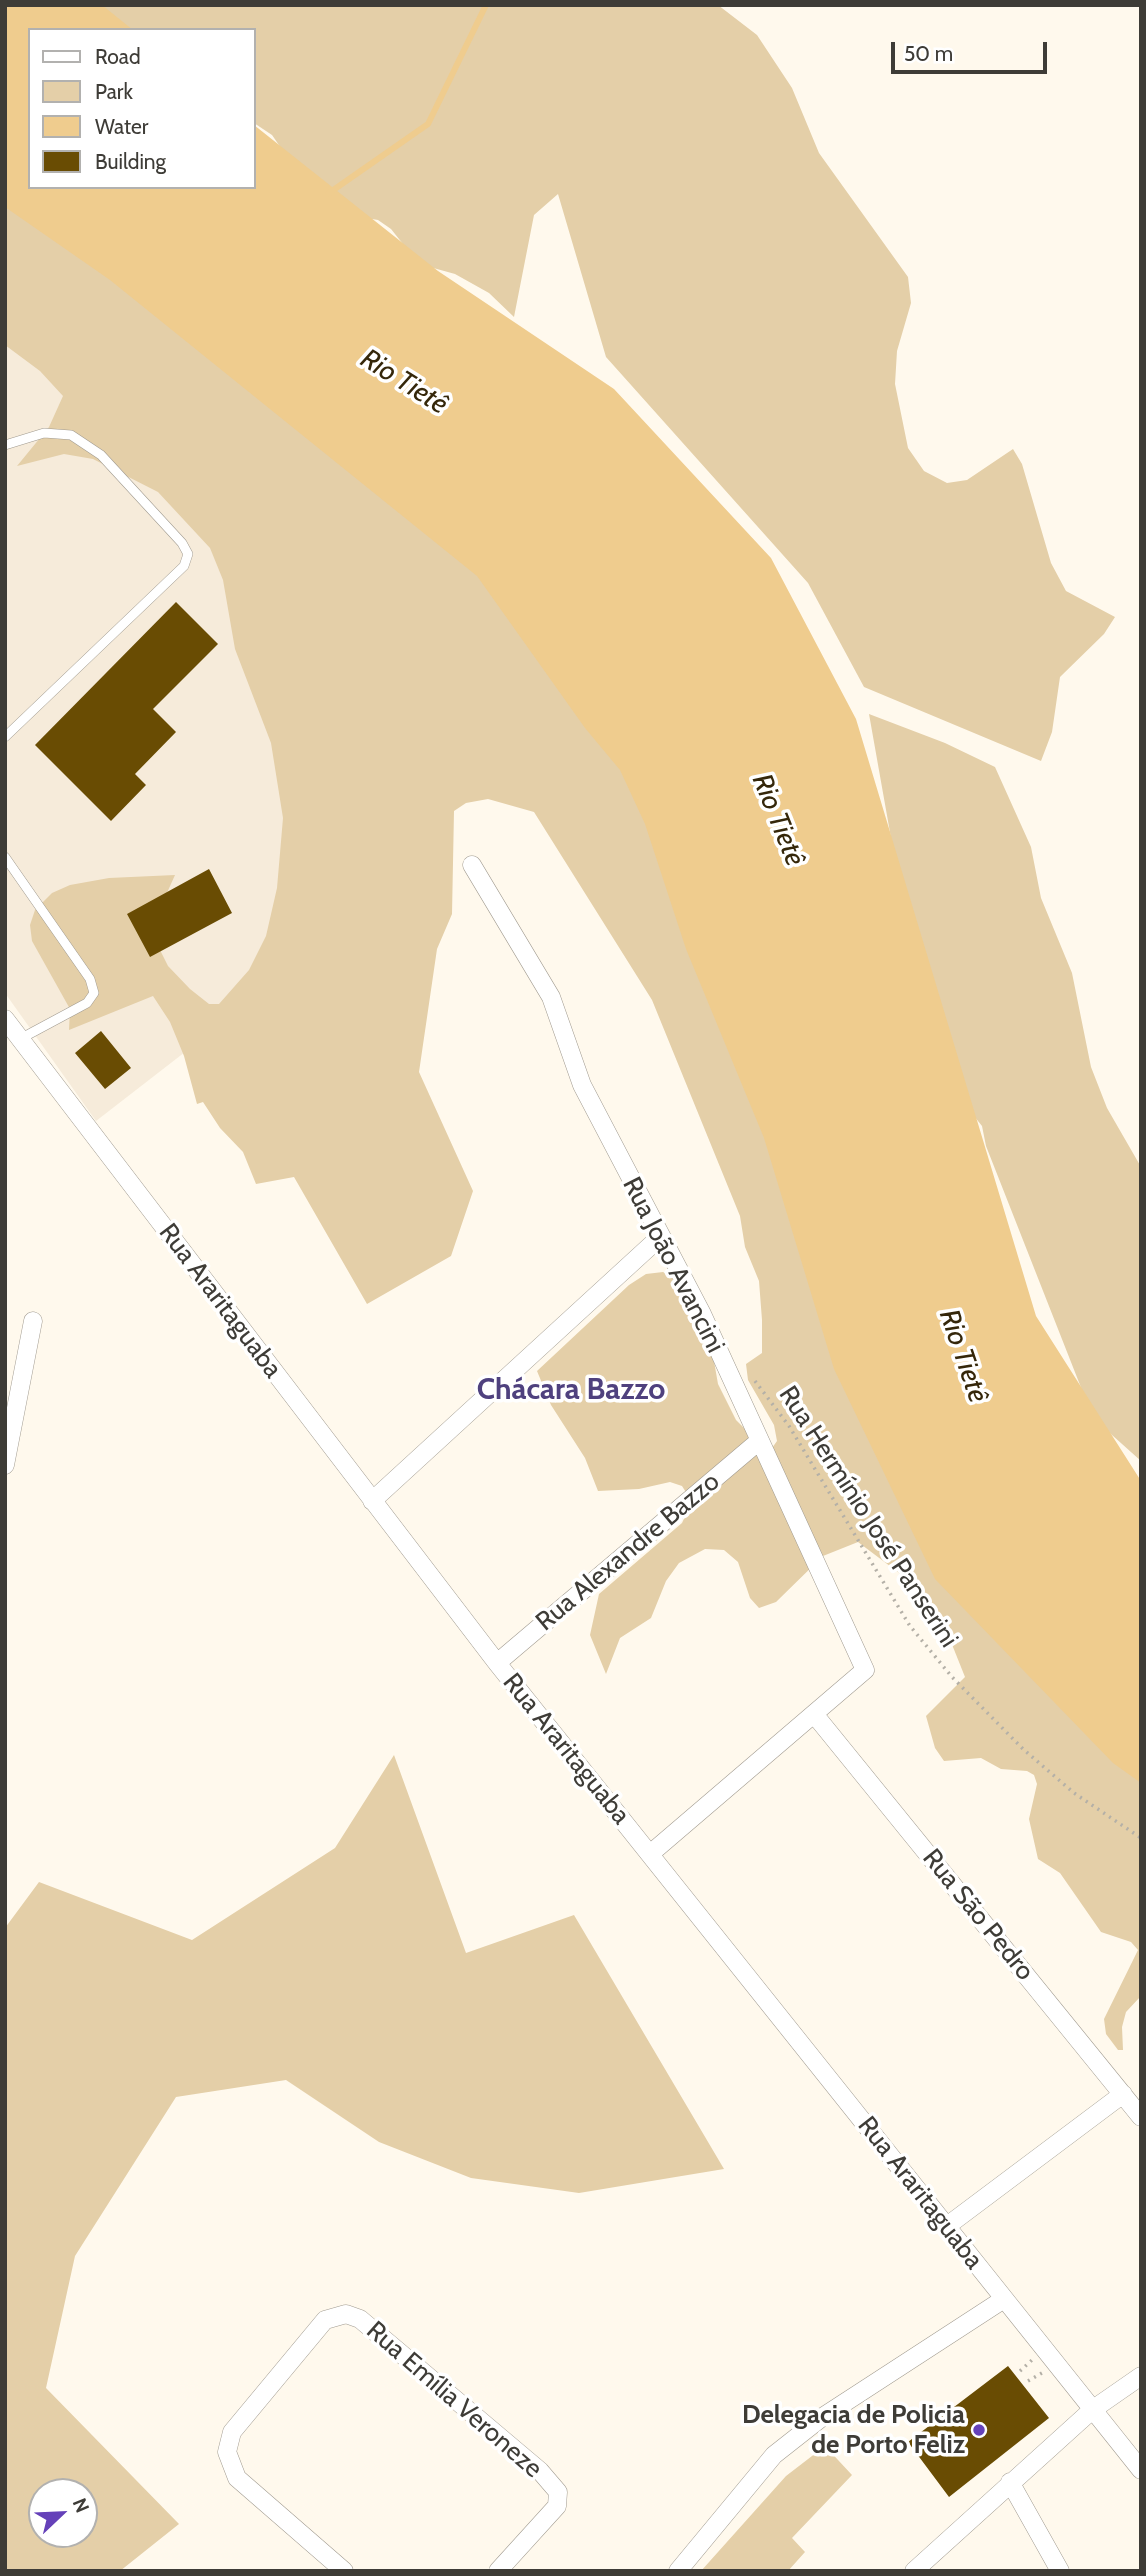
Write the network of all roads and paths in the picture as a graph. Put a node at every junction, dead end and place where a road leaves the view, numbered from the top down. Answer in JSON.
{"nodes":[{"id":1,"x":5,"y":445,"type":"edge"},
{"id":2,"x":5,"y":737,"type":"edge"},
{"id":3,"x":5,"y":857,"type":"edge"},
{"id":4,"x":472,"y":864,"type":"dead end"},
{"id":5,"x":5,"y":1019,"type":"edge"},
{"id":6,"x":20,"y":1039,"type":"junction"},
{"id":7,"x":660,"y":1237,"type":"junction"},
{"id":8,"x":33,"y":1321,"type":"dead end"},
{"id":9,"x":750,"y":1375,"type":"dead end"},
{"id":10,"x":10,"y":1411,"type":"edge"},
{"id":11,"x":759,"y":1441,"type":"junction"},
{"id":12,"x":5,"y":1465,"type":"edge"},
{"id":13,"x":372,"y":1501,"type":"junction"},
{"id":14,"x":497,"y":1662,"type":"junction"},
{"id":15,"x":814,"y":1714,"type":"junction"},
{"id":16,"x":1141,"y":1838,"type":"edge"},
{"id":17,"x":650,"y":1854,"type":"junction"},
{"id":18,"x":1123,"y":2094,"type":"junction"},
{"id":19,"x":1141,"y":2117,"type":"edge"},
{"id":20,"x":947,"y":2226,"type":"junction"},
{"id":21,"x":1004,"y":2299,"type":"junction"},
{"id":22,"x":1141,"y":2376,"type":"edge"},
{"id":23,"x":1092,"y":2410,"type":"junction"},
{"id":24,"x":1141,"y":2470,"type":"edge"},
{"id":25,"x":1010,"y":2482,"type":"junction"},
{"id":26,"x":344,"y":2571,"type":"edge"},
{"id":27,"x":498,"y":2571,"type":"edge"},
{"id":28,"x":678,"y":2571,"type":"edge"},
{"id":29,"x":914,"y":2571,"type":"edge"},
{"id":30,"x":1060,"y":2571,"type":"edge"}],
"edges":[{"from":1,"to":2,"type":"lane"},
{"from":3,"to":6,"type":"lane"},
{"from":4,"to":7,"type":"street","name":"Rua João Avancini"},
{"from":5,"to":6,"type":"street","name":"Rua Araritaguaba"},
{"from":6,"to":13,"type":"street","name":"Rua Araritaguaba"},
{"from":7,"to":11,"type":"street","name":"Rua João Avancini"},
{"from":7,"to":13,"type":"street"},
{"from":8,"to":10,"type":"street"},
{"from":9,"to":16,"type":"path","name":"Rua Hermínio José Panserini"},
{"from":10,"to":12,"type":"street"},
{"from":11,"to":14,"type":"street","name":"Rua Alexandre Bazzo"},
{"from":11,"to":15,"type":"street","name":"Rua João Avancini"},
{"from":13,"to":14,"type":"street","name":"Rua Araritaguaba"},
{"from":14,"to":17,"type":"street","name":"Rua Araritaguaba"},
{"from":15,"to":17,"type":"street"},
{"from":15,"to":18,"type":"street","name":"Rua São Pedro"},
{"from":17,"to":20,"type":"street","name":"Rua Araritaguaba"},
{"from":18,"to":19,"type":"street","name":"Rua São Pedro"},
{"from":18,"to":20,"type":"street"},
{"from":20,"to":21,"type":"street","name":"Rua Araritaguaba"},
{"from":21,"to":23,"type":"street","name":"Rua Araritaguaba"},
{"from":21,"to":28,"type":"street"},
{"from":22,"to":23,"type":"street"},
{"from":23,"to":24,"type":"street","name":"Rua Araritaguaba"},
{"from":23,"to":25,"type":"street"},
{"from":25,"to":29,"type":"street"},
{"from":25,"to":30,"type":"street"},
{"from":26,"to":27,"type":"street","name":"Rua Emília Veroneze"}]}
